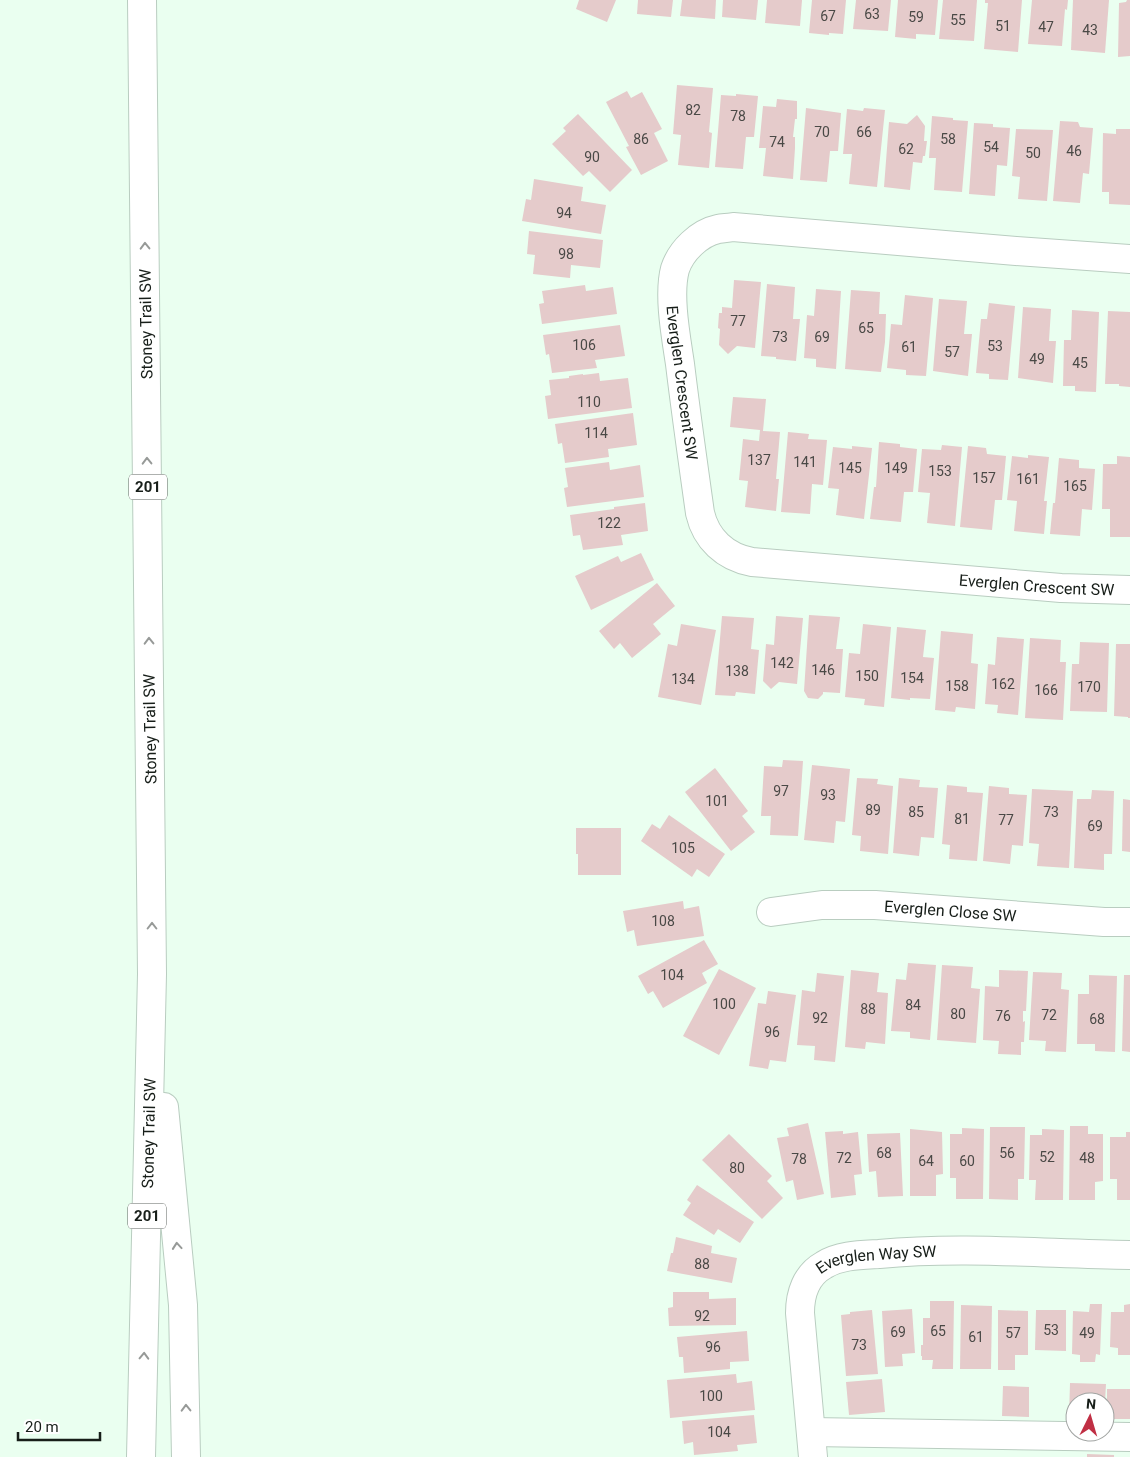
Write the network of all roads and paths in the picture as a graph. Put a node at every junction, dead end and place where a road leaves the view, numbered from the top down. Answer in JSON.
{"nodes":[{"id":1,"x":142,"y":0,"type":"edge"},
{"id":2,"x":1130,"y":259,"type":"edge"},
{"id":3,"x":1130,"y":590,"type":"edge"},
{"id":4,"x":771,"y":912,"type":"dead end"},
{"id":5,"x":1130,"y":922,"type":"edge"},
{"id":6,"x":152,"y":974,"type":"junction"},
{"id":7,"x":1130,"y":1255,"type":"edge"},
{"id":8,"x":1130,"y":1436,"type":"edge"},
{"id":9,"x":812,"y":1444,"type":"edge"},
{"id":10,"x":141,"y":1457,"type":"edge"},
{"id":11,"x":186,"y":1457,"type":"edge"}],
"edges":[{"from":6,"to":1,"type":"main road","name":"Stoney Trail SW","number":"201","one_way":true},
{"from":2,"to":3,"type":"main road","name":"Everglen Crescent SW"},
{"from":4,"to":5,"type":"main road","name":"Everglen Close SW"},
{"from":10,"to":6,"type":"main road","name":"Stoney Trail SW","number":"201","one_way":true},
{"from":11,"to":6,"type":"main road","one_way":true},
{"from":7,"to":9,"type":"main road","name":"Everglen Way SW"},
{"from":8,"to":9,"type":"main road"}]}
